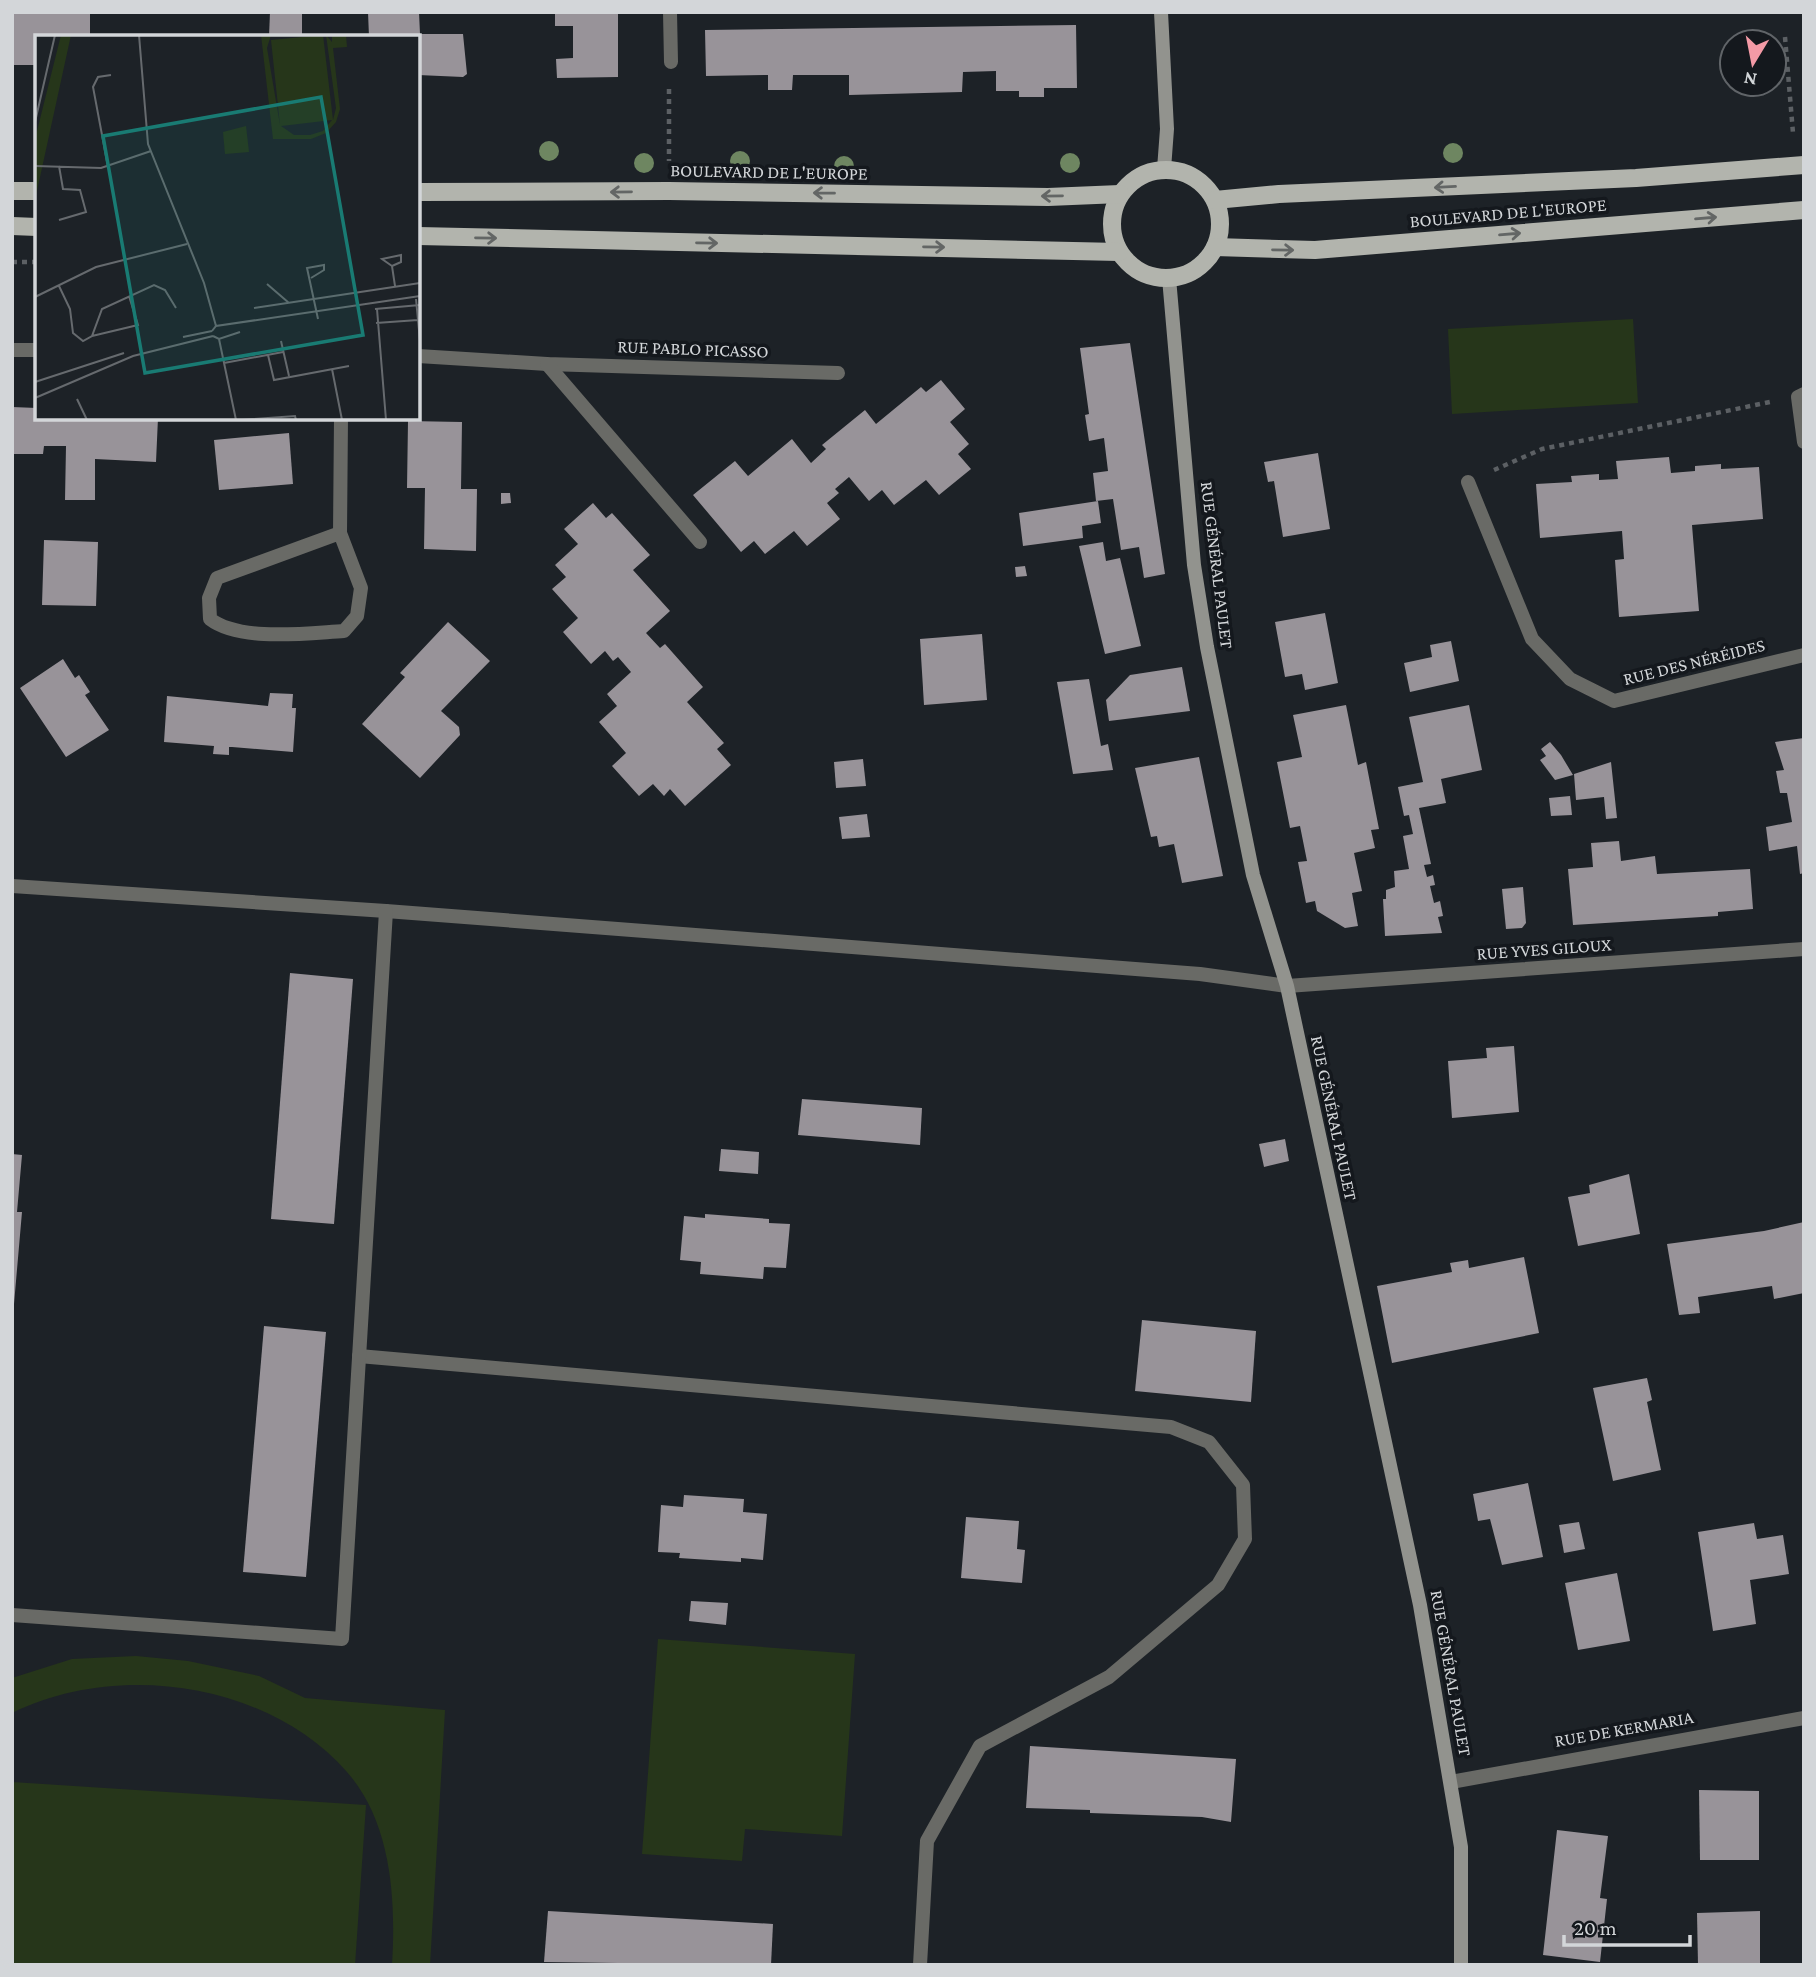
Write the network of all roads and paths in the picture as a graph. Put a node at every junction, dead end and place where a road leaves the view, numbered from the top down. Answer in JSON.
{"nodes":[{"id":1,"x":670,"y":12,"type":"edge"},
{"id":2,"x":1161,"y":12,"type":"edge"},
{"id":3,"x":671,"y":62,"type":"joint"},
{"id":4,"x":1788,"y":73,"type":"edge"},
{"id":5,"x":1793,"y":132,"type":"dead end"},
{"id":6,"x":1804,"y":165,"type":"edge"},
{"id":7,"x":669,"y":169,"type":"dead end"},
{"id":8,"x":1164,"y":169,"type":"junction"},
{"id":9,"x":12,"y":191,"type":"edge"},
{"id":10,"x":35,"y":191,"type":"edge"},
{"id":11,"x":420,"y":192,"type":"edge"},
{"id":12,"x":1120,"y":194,"type":"junction"},
{"id":13,"x":1215,"y":200,"type":"junction"},
{"id":14,"x":1804,"y":210,"type":"edge"},
{"id":15,"x":12,"y":226,"type":"edge"},
{"id":16,"x":35,"y":227,"type":"edge"},
{"id":17,"x":420,"y":236,"type":"edge"},
{"id":18,"x":1214,"y":247,"type":"junction"},
{"id":19,"x":1119,"y":252,"type":"junction"},
{"id":20,"x":12,"y":262,"type":"edge"},
{"id":21,"x":35,"y":262,"type":"edge"},
{"id":22,"x":1169,"y":278,"type":"junction"},
{"id":23,"x":12,"y":349,"type":"edge"},
{"id":24,"x":35,"y":350,"type":"edge"},
{"id":25,"x":420,"y":356,"type":"edge"},
{"id":26,"x":547,"y":364,"type":"junction"},
{"id":27,"x":838,"y":373,"type":"dead end"},
{"id":28,"x":1801,"y":395,"type":"edge"},
{"id":29,"x":341,"y":420,"type":"edge"},
{"id":30,"x":1804,"y":442,"type":"edge"},
{"id":31,"x":1468,"y":482,"type":"joint"},
{"id":32,"x":340,"y":533,"type":"junction"},
{"id":33,"x":700,"y":542,"type":"dead end"},
{"id":34,"x":1804,"y":655,"type":"edge"},
{"id":35,"x":12,"y":886,"type":"edge"},
{"id":36,"x":386,"y":911,"type":"junction"},
{"id":37,"x":1804,"y":949,"type":"edge"},
{"id":38,"x":1287,"y":986,"type":"junction"},
{"id":39,"x":359,"y":1356,"type":"junction"},
{"id":40,"x":12,"y":1615,"type":"edge"},
{"id":41,"x":1804,"y":1718,"type":"edge"},
{"id":42,"x":1451,"y":1782,"type":"junction"},
{"id":43,"x":920,"y":1965,"type":"edge"},
{"id":44,"x":1461,"y":1965,"type":"edge"}],
"edges":[{"from":1,"to":3,"type":"street"},
{"from":2,"to":8,"type":"street"},
{"from":3,"to":7,"type":"path"},
{"from":4,"to":5,"type":"path"},
{"from":6,"to":13,"type":"main road","name":"BOULEVARD DE L'EUROPE","one_way":true},
{"from":8,"to":12,"type":"main road"},
{"from":8,"to":13,"type":"main road"},
{"from":9,"to":10,"type":"main road"},
{"from":12,"to":11,"type":"main road","name":"BOULEVARD DE L'EUROPE","one_way":true},
{"from":12,"to":19,"type":"main road"},
{"from":13,"to":18,"type":"main road"},
{"from":18,"to":14,"type":"main road","name":"BOULEVARD DE L'EUROPE","one_way":true},
{"from":15,"to":16,"type":"main road"},
{"from":17,"to":19,"type":"main road","one_way":true},
{"from":18,"to":22,"type":"main road"},
{"from":19,"to":22,"type":"main road"},
{"from":20,"to":21,"type":"path"},
{"from":22,"to":38,"type":"street","name":"RUE GÉNÉRAL PAULET"},
{"from":23,"to":24,"type":"street"},
{"from":25,"to":26,"type":"street","name":"RUE PABLO PICASSO"},
{"from":26,"to":27,"type":"street","name":"RUE PABLO PICASSO"},
{"from":26,"to":33,"type":"street"},
{"from":28,"to":30,"type":"street"},
{"from":28,"to":31,"type":"path"},
{"from":29,"to":32,"type":"street"},
{"from":31,"to":34,"type":"street","name":"RUE DES NÉRÉIDES"},
{"from":32,"to":32,"type":"street"},
{"from":35,"to":36,"type":"street","name":"RUE YVES GILOUX"},
{"from":36,"to":38,"type":"street","name":"RUE YVES GILOUX"},
{"from":36,"to":39,"type":"street"},
{"from":37,"to":38,"type":"street","name":"RUE YVES GILOUX"},
{"from":38,"to":42,"type":"street","name":"RUE GÉNÉRAL PAULET"},
{"from":39,"to":40,"type":"street"},
{"from":39,"to":43,"type":"street"},
{"from":41,"to":42,"type":"street","name":"RUE DE KERMARIA"},
{"from":42,"to":44,"type":"street","name":"RUE GÉNÉRAL PAULET"}]}
